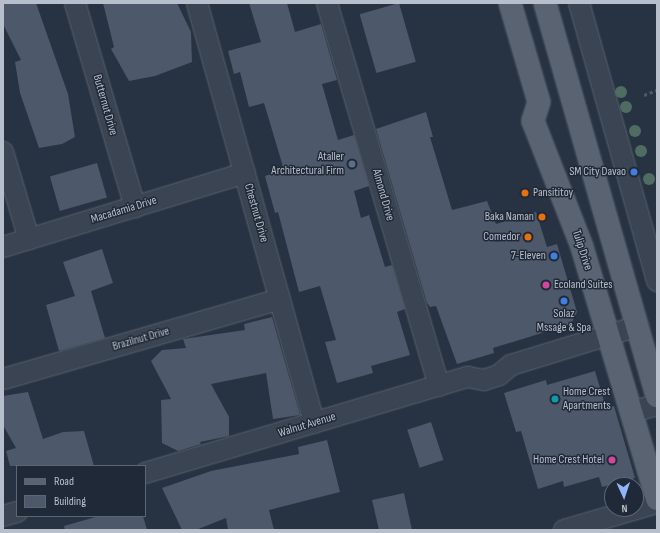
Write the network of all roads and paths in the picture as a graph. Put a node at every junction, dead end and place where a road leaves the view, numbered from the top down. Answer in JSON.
{"nodes":[{"id":1,"x":75,"y":3,"type":"edge"},
{"id":2,"x":197,"y":3,"type":"edge"},
{"id":3,"x":327,"y":3,"type":"edge"},
{"id":4,"x":545,"y":3,"type":"edge"},
{"id":5,"x":579,"y":3,"type":"edge"},
{"id":6,"x":515,"y":5,"type":"edge"},
{"id":7,"x":657,"y":90,"type":"edge"},
{"id":8,"x":644,"y":95,"type":"dead end"},
{"id":9,"x":3,"y":152,"type":"edge"},
{"id":10,"x":245,"y":173,"type":"junction"},
{"id":11,"x":135,"y":207,"type":"junction"},
{"id":12,"x":612,"y":238,"type":"junction"},
{"id":13,"x":29,"y":239,"type":"junction"},
{"id":14,"x":3,"y":247,"type":"edge"},
{"id":15,"x":582,"y":247,"type":"junction"},
{"id":16,"x":657,"y":281,"type":"edge"},
{"id":17,"x":280,"y":299,"type":"junction"},
{"id":18,"x":638,"y":326,"type":"junction"},
{"id":19,"x":608,"y":335,"type":"junction"},
{"id":20,"x":3,"y":379,"type":"edge"},
{"id":21,"x":439,"y":386,"type":"junction"},
{"id":22,"x":657,"y":396,"type":"edge"},
{"id":23,"x":657,"y":405,"type":"edge"},
{"id":24,"x":631,"y":412,"type":"junction"},
{"id":25,"x":314,"y":423,"type":"junction"},
{"id":26,"x":146,"y":474,"type":"edge"},
{"id":27,"x":657,"y":499,"type":"edge"},
{"id":28,"x":657,"y":503,"type":"edge"},
{"id":29,"x":16,"y":512,"type":"edge"},
{"id":30,"x":3,"y":516,"type":"edge"},
{"id":31,"x":564,"y":530,"type":"edge"}],
"edges":[{"from":1,"to":11,"type":"street","name":"Butternut Drive"},
{"from":2,"to":10,"type":"street","name":"Chestnut Drive"},
{"from":3,"to":21,"type":"street","name":"Almond Drive"},
{"from":4,"to":12,"type":"main road"},
{"from":5,"to":16,"type":"street"},
{"from":6,"to":15,"type":"main road","name":"Tulip Drive"},
{"from":7,"to":8,"type":"path"},
{"from":9,"to":13,"type":"street"},
{"from":10,"to":11,"type":"street","name":"Macadamia Drive"},
{"from":10,"to":17,"type":"street","name":"Chestnut Drive"},
{"from":11,"to":13,"type":"street","name":"Macadamia Drive"},
{"from":12,"to":15,"type":"main road"},
{"from":12,"to":18,"type":"main road"},
{"from":13,"to":14,"type":"street","name":"Macadamia Drive"},
{"from":15,"to":19,"type":"main road","name":"Tulip Drive"},
{"from":17,"to":20,"type":"street","name":"Brazilnut Drive"},
{"from":17,"to":25,"type":"street","name":"Chestnut Drive"},
{"from":18,"to":19,"type":"street","name":"Walnut Avenue"},
{"from":18,"to":22,"type":"main road"},
{"from":19,"to":21,"type":"street","name":"Walnut Avenue"},
{"from":19,"to":24,"type":"main road","name":"Tulip Drive"},
{"from":21,"to":25,"type":"street","name":"Walnut Avenue"},
{"from":23,"to":24,"type":"street"},
{"from":24,"to":27,"type":"main road","name":"Tulip Drive"},
{"from":25,"to":26,"type":"street","name":"Walnut Avenue"},
{"from":28,"to":31,"type":"street"},
{"from":29,"to":30,"type":"street"}]}
